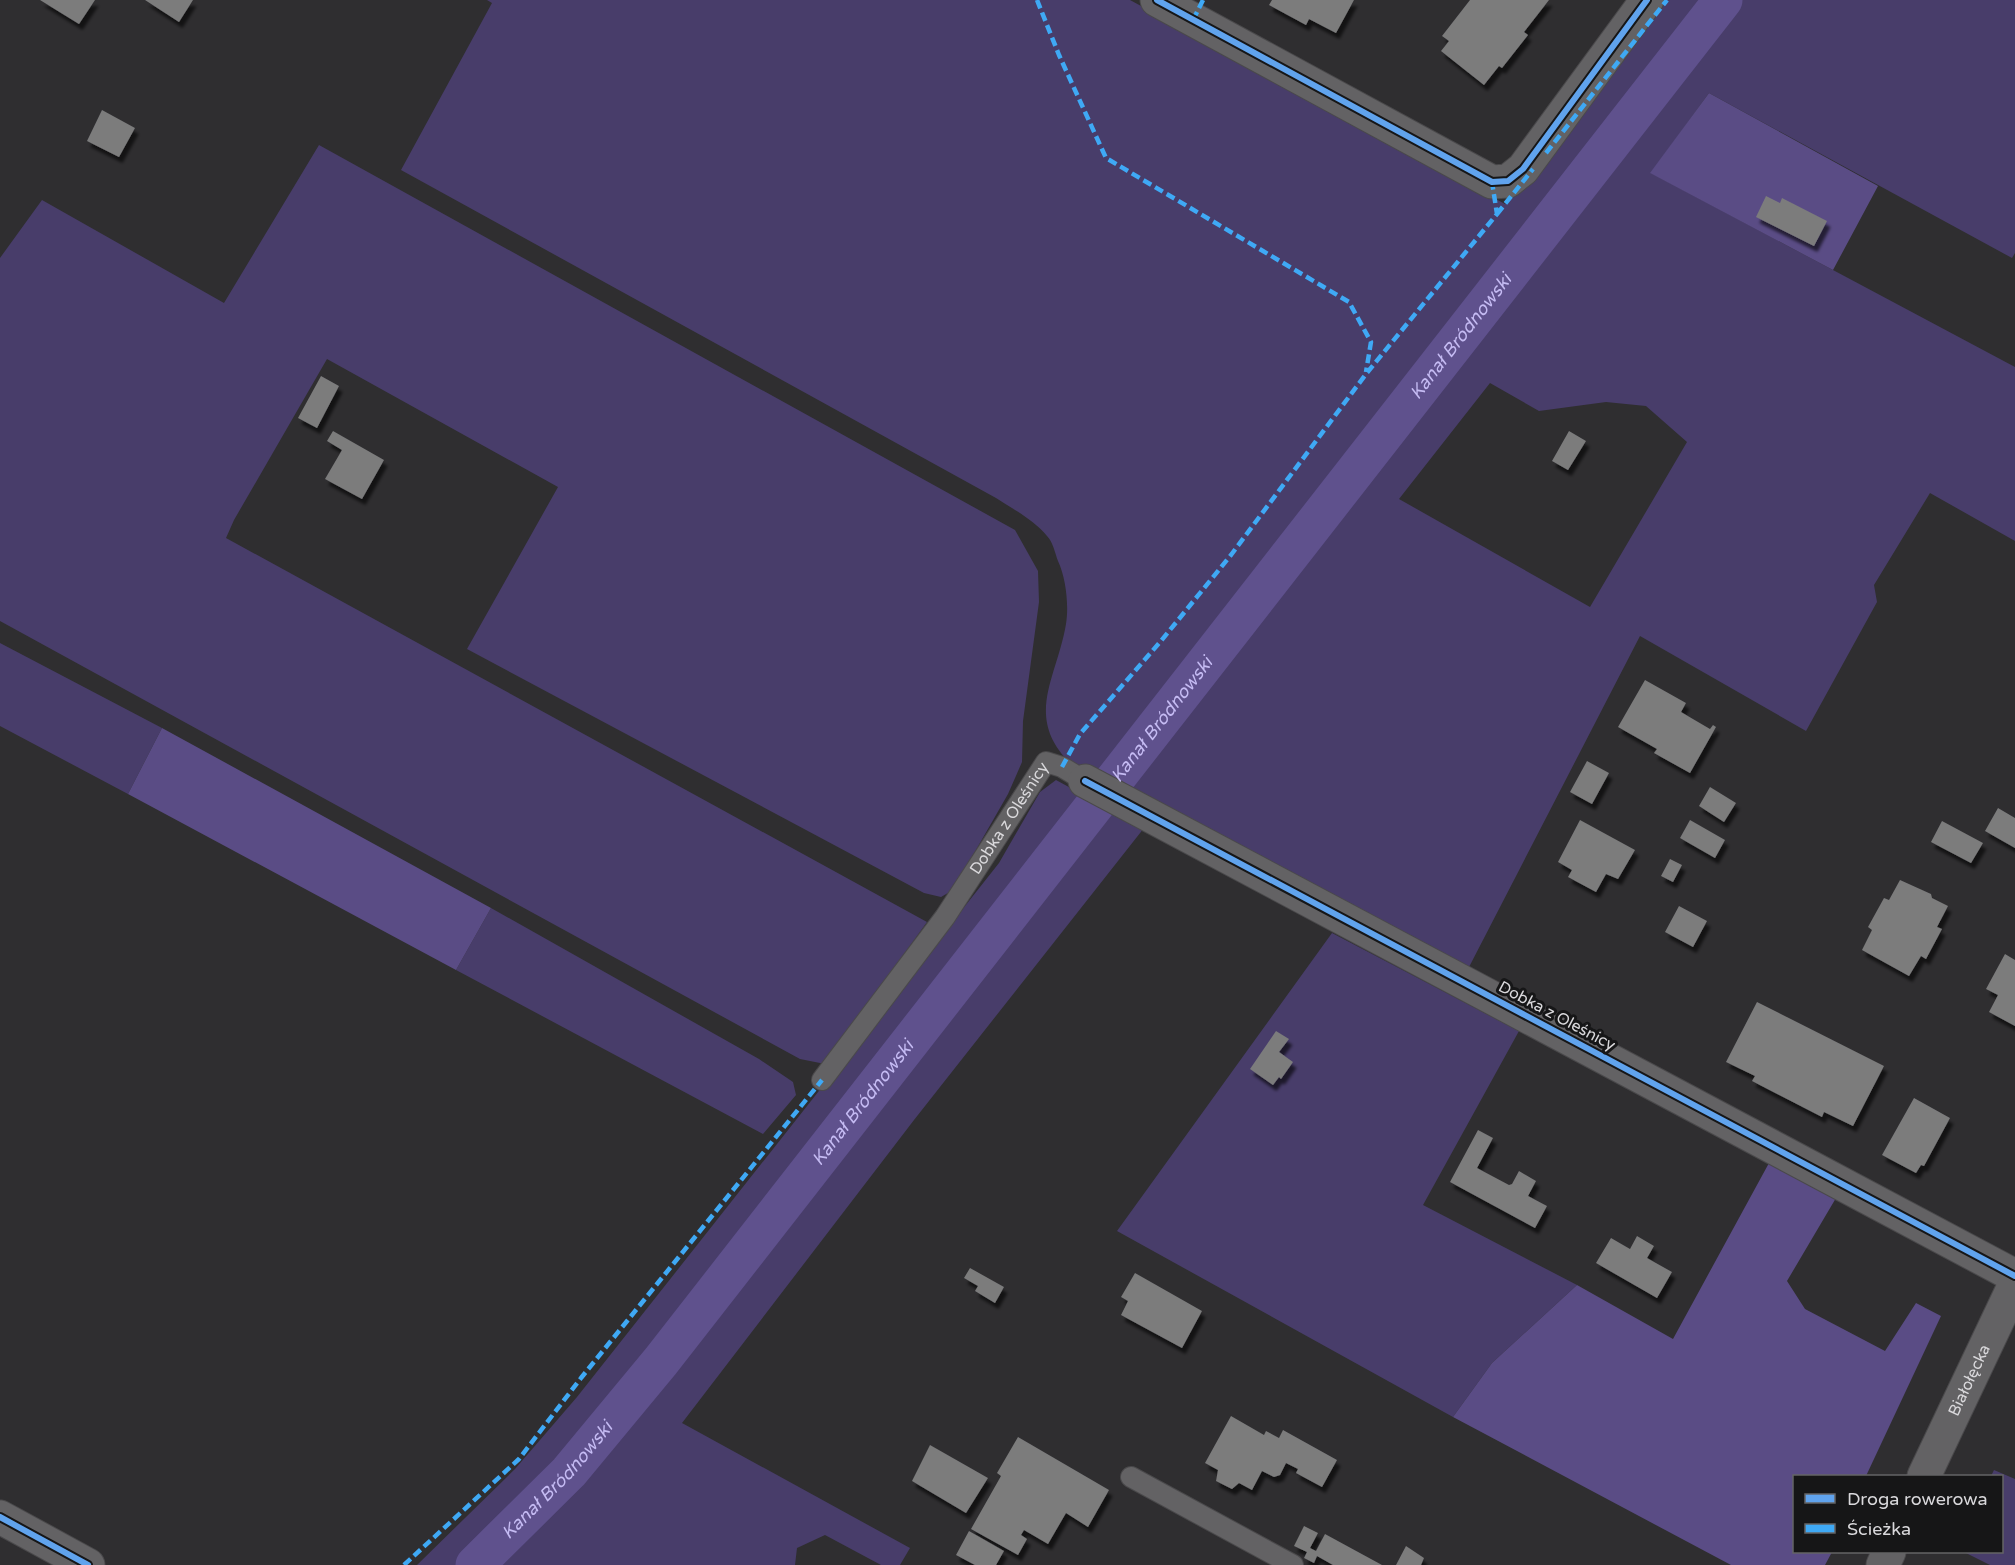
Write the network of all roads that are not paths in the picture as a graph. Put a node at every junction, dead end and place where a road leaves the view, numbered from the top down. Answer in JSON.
{"nodes":[{"id":1,"x":1156,"y":0,"type":"edge"},
{"id":2,"x":1647,"y":0,"type":"edge"},
{"id":3,"x":1198,"y":10,"type":"edge"},
{"id":4,"x":1085,"y":781,"type":"joint"},
{"id":5,"x":822,"y":1080,"type":"dead end"},
{"id":6,"x":2015,"y":1276,"type":"edge"},
{"id":7,"x":2015,"y":1284,"type":"edge"},
{"id":8,"x":1924,"y":1475,"type":"edge"},
{"id":9,"x":1131,"y":1477,"type":"dead end"},
{"id":10,"x":0,"y":1517,"type":"edge"},
{"id":11,"x":88,"y":1565,"type":"edge"},
{"id":12,"x":1293,"y":1565,"type":"edge"}],
"edges":[{"from":1,"to":3,"type":"street"},
{"from":2,"to":3,"type":"street"},
{"from":4,"to":5,"type":"lane","name":"Dobka z Oleśnicy"},
{"from":4,"to":6,"type":"street","name":"Dobka z Oleśnicy"},
{"from":7,"to":8,"type":"street","name":"Białołęcka"},
{"from":9,"to":12,"type":"lane"},
{"from":10,"to":11,"type":"street"}]}
